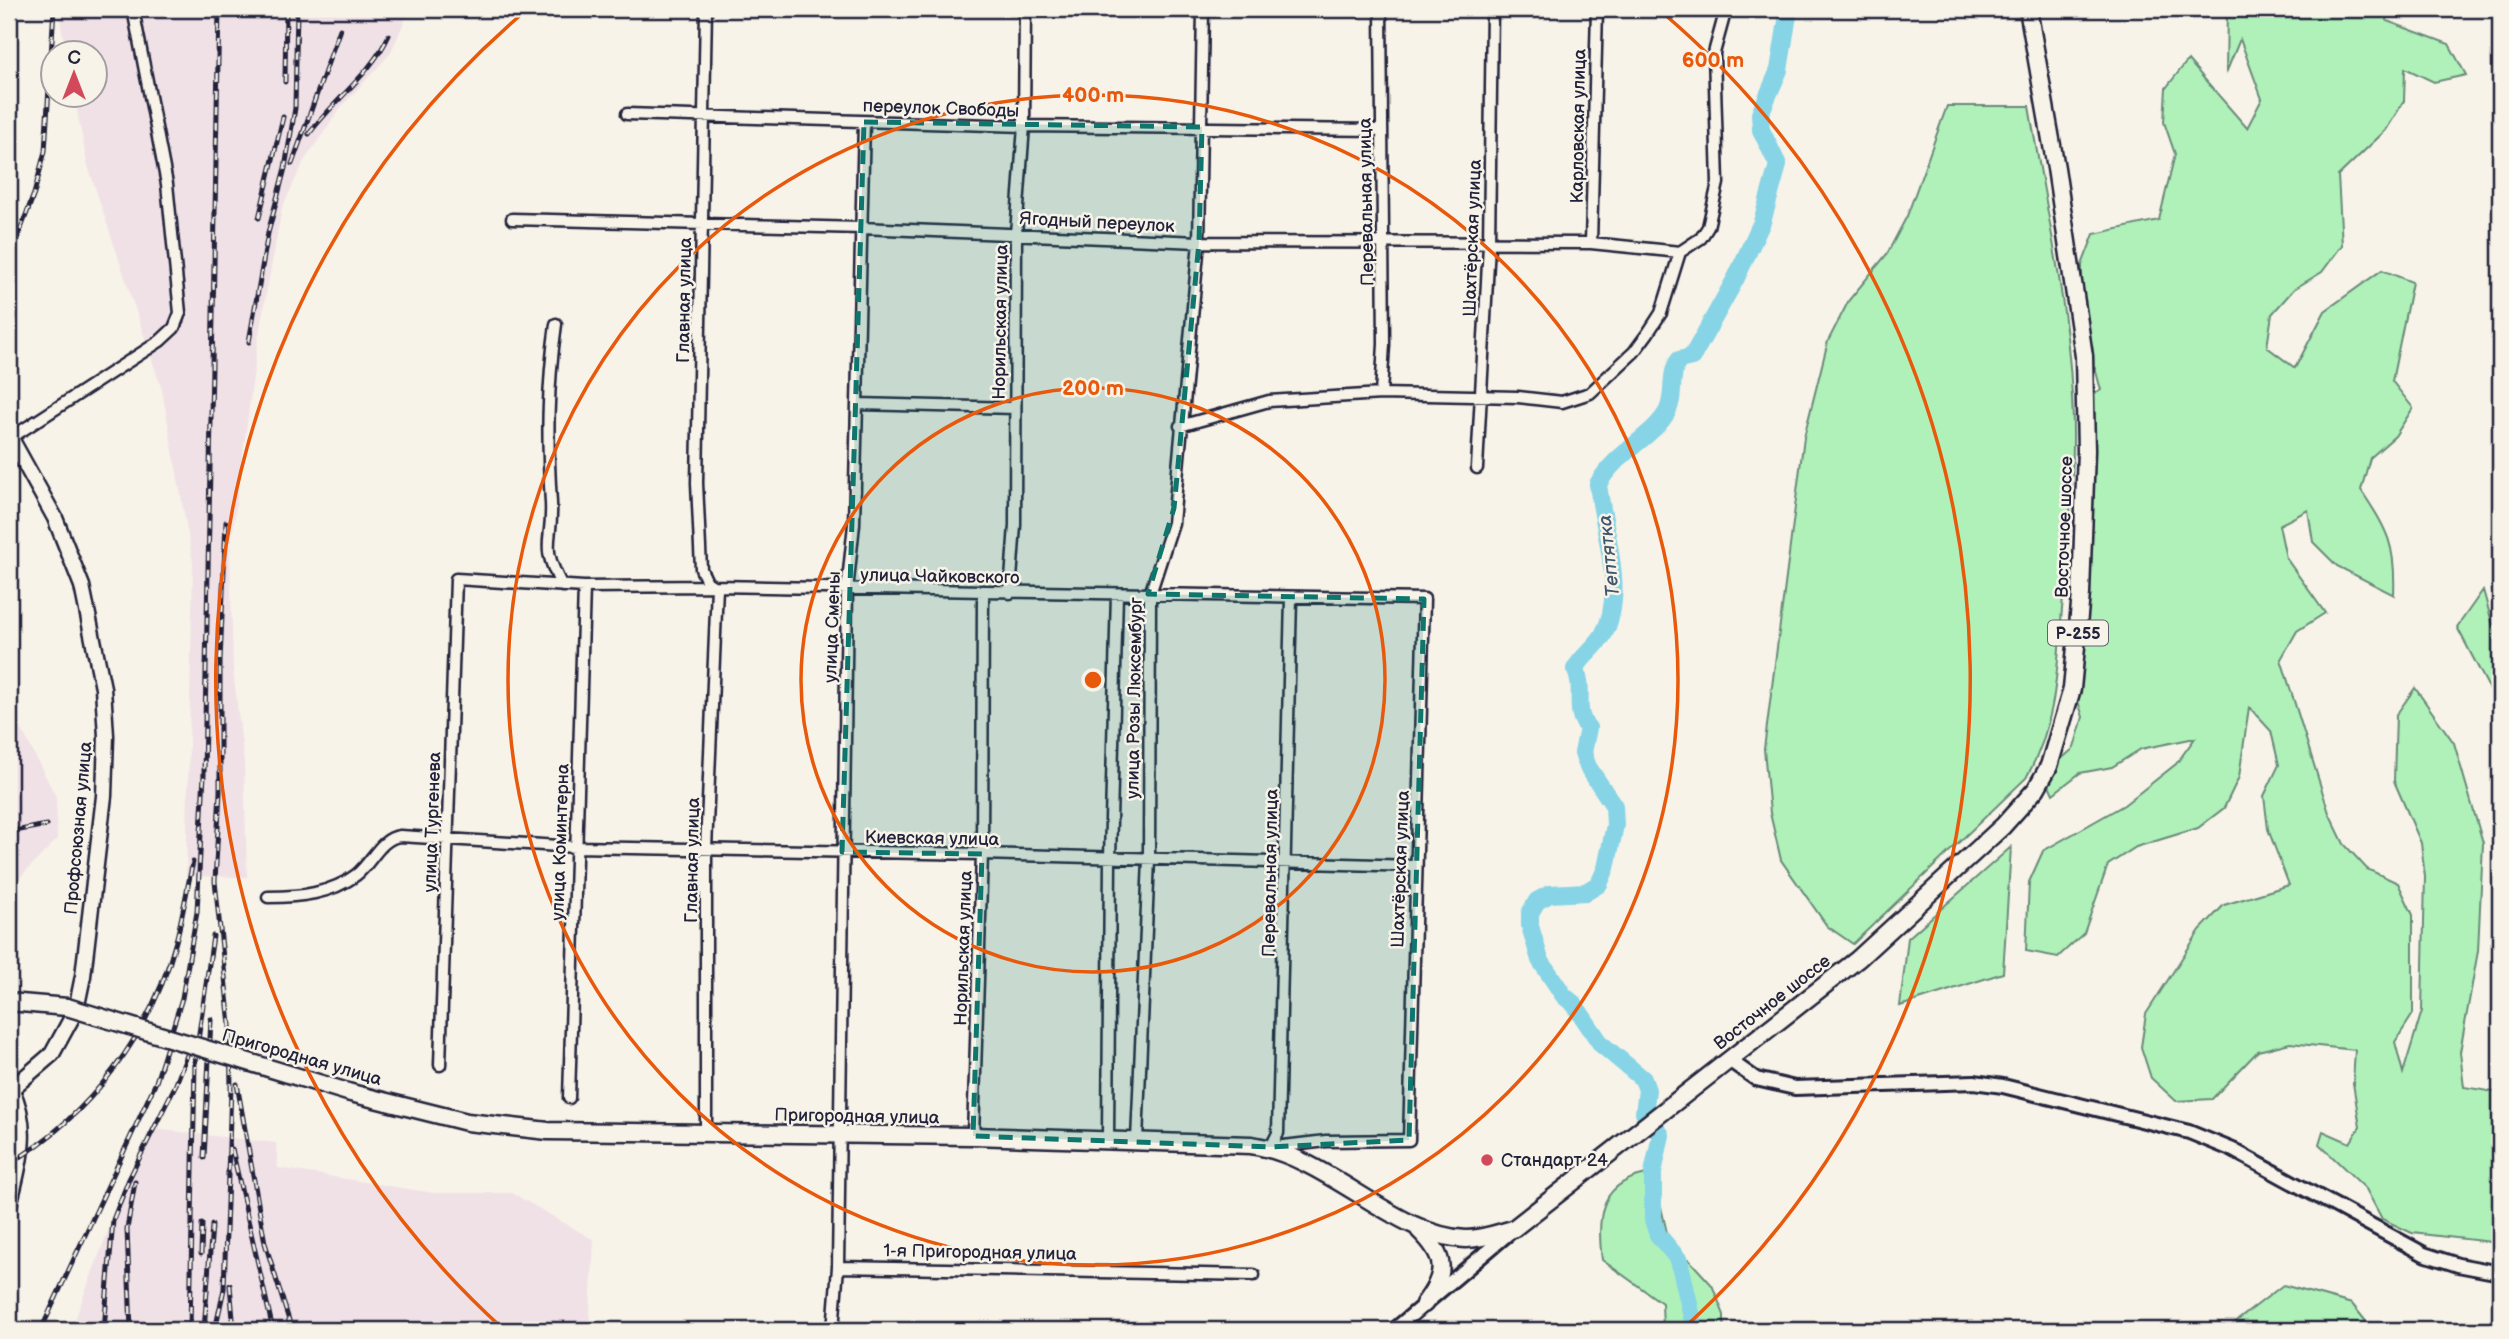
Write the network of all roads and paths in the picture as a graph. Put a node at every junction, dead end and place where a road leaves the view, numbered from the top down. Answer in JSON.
{"nodes":[{"id":1,"x":133,"y":9,"type":"edge"},
{"id":2,"x":494,"y":9,"type":"edge"},
{"id":3,"x":505,"y":9,"type":"edge"},
{"id":4,"x":706,"y":9,"type":"edge"},
{"id":5,"x":1026,"y":9,"type":"edge"},
{"id":6,"x":1203,"y":9,"type":"edge"},
{"id":7,"x":1381,"y":9,"type":"edge"},
{"id":8,"x":1492,"y":9,"type":"edge"},
{"id":9,"x":1597,"y":9,"type":"edge"},
{"id":10,"x":1726,"y":9,"type":"edge"},
{"id":11,"x":2028,"y":9,"type":"edge"},
{"id":12,"x":627,"y":114,"type":"dead end"},
{"id":13,"x":702,"y":115,"type":"junction"},
{"id":14,"x":864,"y":122,"type":"junction"},
{"id":15,"x":1024,"y":126,"type":"junction"},
{"id":16,"x":1202,"y":127,"type":"junction"},
{"id":17,"x":1381,"y":130,"type":"junction"},
{"id":18,"x":512,"y":219,"type":"dead end"},
{"id":19,"x":701,"y":226,"type":"junction"},
{"id":20,"x":861,"y":228,"type":"junction"},
{"id":21,"x":1016,"y":234,"type":"junction"},
{"id":22,"x":1199,"y":242,"type":"junction"},
{"id":23,"x":1382,"y":242,"type":"junction"},
{"id":24,"x":1591,"y":243,"type":"junction"},
{"id":25,"x":1489,"y":244,"type":"junction"},
{"id":26,"x":1680,"y":252,"type":"junction"},
{"id":27,"x":556,"y":324,"type":"dead end"},
{"id":28,"x":1381,"y":394,"type":"junction"},
{"id":29,"x":1482,"y":397,"type":"junction"},
{"id":30,"x":858,"y":404,"type":"junction"},
{"id":31,"x":1015,"y":408,"type":"junction"},
{"id":32,"x":1180,"y":426,"type":"junction"},
{"id":33,"x":9,"y":438,"type":"edge"},
{"id":34,"x":1476,"y":468,"type":"dead end"},
{"id":35,"x":456,"y":579,"type":"joint"},
{"id":36,"x":562,"y":586,"type":"junction"},
{"id":37,"x":715,"y":586,"type":"junction"},
{"id":38,"x":584,"y":587,"type":"junction"},
{"id":39,"x":847,"y":591,"type":"junction"},
{"id":40,"x":983,"y":593,"type":"junction"},
{"id":41,"x":1010,"y":593,"type":"junction"},
{"id":42,"x":1117,"y":594,"type":"junction"},
{"id":43,"x":1150,"y":594,"type":"junction"},
{"id":44,"x":1291,"y":598,"type":"junction"},
{"id":45,"x":1424,"y":599,"type":"joint"},
{"id":46,"x":447,"y":841,"type":"junction"},
{"id":47,"x":576,"y":847,"type":"junction"},
{"id":48,"x":706,"y":849,"type":"junction"},
{"id":49,"x":842,"y":852,"type":"junction"},
{"id":50,"x":982,"y":854,"type":"junction"},
{"id":51,"x":1110,"y":858,"type":"junction"},
{"id":52,"x":1149,"y":859,"type":"junction"},
{"id":53,"x":1286,"y":862,"type":"junction"},
{"id":54,"x":1415,"y":866,"type":"junction"},
{"id":55,"x":268,"y":897,"type":"dead end"},
{"id":56,"x":9,"y":1002,"type":"edge"},
{"id":57,"x":1729,"y":1060,"type":"junction"},
{"id":58,"x":440,"y":1065,"type":"dead end"},
{"id":59,"x":11,"y":1089,"type":"edge"},
{"id":60,"x":569,"y":1098,"type":"dead end"},
{"id":61,"x":706,"y":1133,"type":"junction"},
{"id":62,"x":838,"y":1135,"type":"junction"},
{"id":63,"x":973,"y":1136,"type":"junction"},
{"id":64,"x":1108,"y":1139,"type":"junction"},
{"id":65,"x":1137,"y":1140,"type":"junction"},
{"id":66,"x":1271,"y":1147,"type":"junction"},
{"id":67,"x":1614,"y":1151,"type":"joint"},
{"id":68,"x":9,"y":1213,"type":"edge"},
{"id":69,"x":1412,"y":1223,"type":"junction"},
{"id":70,"x":1513,"y":1229,"type":"junction"},
{"id":71,"x":838,"y":1267,"type":"junction"},
{"id":72,"x":2500,"y":1273,"type":"edge"},
{"id":73,"x":1254,"y":1275,"type":"dead end"},
{"id":74,"x":1424,"y":1304,"type":"junction"},
{"id":75,"x":833,"y":1330,"type":"edge"},
{"id":76,"x":1394,"y":1330,"type":"edge"}],
"edges":[{"from":1,"to":33,"type":"street"},
{"from":2,"to":3,"type":"street"},
{"from":4,"to":13,"type":"street","name":"Главная улица"},
{"from":5,"to":15,"type":"street","name":"Норильская улица"},
{"from":6,"to":16,"type":"street","name":"улица Розы Люксембург"},
{"from":7,"to":17,"type":"street","name":"Перевальная улица"},
{"from":8,"to":25,"type":"street","name":"Шахтёрская улица"},
{"from":9,"to":24,"type":"street","name":"Карловская улица"},
{"from":10,"to":26,"type":"street"},
{"from":11,"to":57,"type":"highway","name":"Восточное шоссе","number":"Р-255"},
{"from":12,"to":13,"type":"street","name":"переулок Свободы"},
{"from":13,"to":14,"type":"street","name":"переулок Свободы"},
{"from":13,"to":19,"type":"street","name":"Главная улица"},
{"from":14,"to":15,"type":"street","name":"переулок Свободы"},
{"from":14,"to":20,"type":"street","name":"улица Смены"},
{"from":15,"to":16,"type":"street","name":"переулок Свободы"},
{"from":15,"to":21,"type":"street","name":"Норильская улица"},
{"from":16,"to":17,"type":"street","name":"переулок Свободы"},
{"from":16,"to":22,"type":"street","name":"улица Розы Люксембург"},
{"from":17,"to":23,"type":"street","name":"Перевальная улица"},
{"from":18,"to":19,"type":"street","name":"Ягодный переулок"},
{"from":19,"to":20,"type":"street","name":"Ягодный переулок"},
{"from":19,"to":37,"type":"street","name":"Главная улица"},
{"from":20,"to":21,"type":"street","name":"Ягодный переулок"},
{"from":20,"to":30,"type":"street","name":"улица Смены"},
{"from":21,"to":22,"type":"street","name":"Ягодный переулок"},
{"from":21,"to":31,"type":"street","name":"Норильская улица"},
{"from":22,"to":23,"type":"street","name":"Ягодный переулок"},
{"from":22,"to":32,"type":"street","name":"улица Розы Люксембург"},
{"from":23,"to":25,"type":"street","name":"Ягодный переулок"},
{"from":23,"to":28,"type":"street","name":"Перевальная улица"},
{"from":24,"to":25,"type":"street","name":"Ягодный переулок"},
{"from":24,"to":26,"type":"street","name":"Ягодный переулок"},
{"from":25,"to":29,"type":"street","name":"Шахтёрская улица"},
{"from":26,"to":29,"type":"street"},
{"from":27,"to":36,"type":"street"},
{"from":28,"to":29,"type":"street"},
{"from":28,"to":32,"type":"street"},
{"from":29,"to":34,"type":"street","name":"Шахтёрская улица"},
{"from":30,"to":31,"type":"street"},
{"from":30,"to":39,"type":"street","name":"улица Смены"},
{"from":31,"to":41,"type":"street","name":"Норильская улица"},
{"from":32,"to":43,"type":"street","name":"улица Розы Люксембург"},
{"from":33,"to":59,"type":"main road","name":"Профсоюзная улица"},
{"from":35,"to":36,"type":"street","name":"улица Чайковского"},
{"from":35,"to":46,"type":"street","name":"улица Тургенева"},
{"from":36,"to":38,"type":"street","name":"улица Чайковского"},
{"from":37,"to":38,"type":"street","name":"улица Чайковского"},
{"from":37,"to":39,"type":"street","name":"улица Чайковского"},
{"from":37,"to":48,"type":"street","name":"Главная улица"},
{"from":38,"to":47,"type":"street","name":"улица Коминтерна"},
{"from":39,"to":40,"type":"street","name":"улица Чайковского"},
{"from":39,"to":49,"type":"street","name":"улица Смены"},
{"from":40,"to":41,"type":"street","name":"улица Чайковского"},
{"from":40,"to":50,"type":"street","name":"Норильская улица"},
{"from":41,"to":42,"type":"street","name":"улица Чайковского"},
{"from":42,"to":43,"type":"street","name":"улица Чайковского"},
{"from":42,"to":51,"type":"street"},
{"from":43,"to":44,"type":"street","name":"улица Чайковского"},
{"from":43,"to":52,"type":"street","name":"улица Розы Люксембург"},
{"from":44,"to":45,"type":"street","name":"улица Чайковского"},
{"from":44,"to":53,"type":"street","name":"Перевальная улица"},
{"from":45,"to":54,"type":"street","name":"Шахтёрская улица"},
{"from":46,"to":47,"type":"street","name":"Киевская улица"},
{"from":46,"to":55,"type":"street","name":"Киевская улица"},
{"from":46,"to":58,"type":"street","name":"улица Тургенева"},
{"from":47,"to":48,"type":"street","name":"Киевская улица"},
{"from":47,"to":60,"type":"street","name":"улица Коминтерна"},
{"from":48,"to":49,"type":"street","name":"Киевская улица"},
{"from":48,"to":61,"type":"street","name":"Главная улица"},
{"from":49,"to":50,"type":"street","name":"Киевская улица"},
{"from":49,"to":62,"type":"street","name":"улица Смены"},
{"from":50,"to":51,"type":"street","name":"Киевская улица"},
{"from":50,"to":63,"type":"street","name":"Норильская улица"},
{"from":51,"to":52,"type":"street","name":"Киевская улица"},
{"from":51,"to":64,"type":"street"},
{"from":52,"to":53,"type":"street","name":"Киевская улица"},
{"from":52,"to":65,"type":"street","name":"улица Розы Люксембург"},
{"from":53,"to":54,"type":"street","name":"Киевская улица"},
{"from":53,"to":66,"type":"street","name":"Перевальная улица"},
{"from":54,"to":66,"type":"street","name":"Шахтёрская улица"},
{"from":56,"to":61,"type":"highway","name":"Пригородная улица","bridge":true},
{"from":57,"to":67,"type":"highway","name":"Восточное шоссе","number":"Р-255"},
{"from":57,"to":72,"type":"street"},
{"from":59,"to":68,"type":"street"},
{"from":61,"to":62,"type":"highway","name":"Пригородная улица"},
{"from":62,"to":63,"type":"highway","name":"Пригородная улица"},
{"from":62,"to":71,"type":"street"},
{"from":63,"to":64,"type":"highway","name":"Пригородная улица"},
{"from":64,"to":65,"type":"highway","name":"Пригородная улица"},
{"from":65,"to":66,"type":"highway","name":"Пригородная улица"},
{"from":66,"to":69,"type":"highway","name":"Пригородная улица"},
{"from":67,"to":70,"type":"highway","name":"Пригородная улица"},
{"from":69,"to":70,"type":"highway","name":"Пригородная улица"},
{"from":69,"to":74,"type":"highway"},
{"from":70,"to":74,"type":"street"},
{"from":71,"to":73,"type":"street","name":"1-я Пригородная улица"},
{"from":71,"to":75,"type":"street"},
{"from":74,"to":76,"type":"street"}]}
